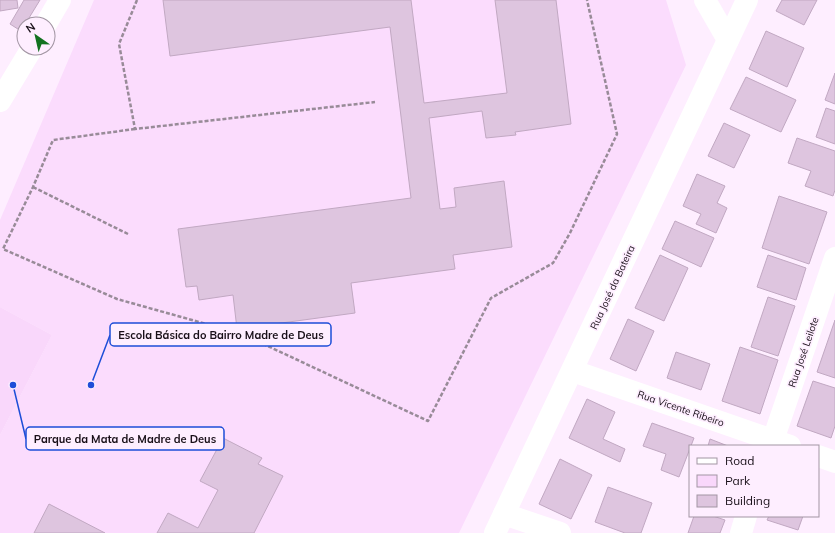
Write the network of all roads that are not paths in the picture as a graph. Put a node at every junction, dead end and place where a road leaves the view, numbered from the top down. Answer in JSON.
{"nodes":[{"id":1,"x":60,"y":0,"type":"edge"},
{"id":2,"x":705,"y":0,"type":"edge"},
{"id":3,"x":747,"y":0,"type":"edge"},
{"id":4,"x":51,"y":16,"type":"edge"},
{"id":5,"x":728,"y":40,"type":"junction"},
{"id":6,"x":27,"y":56,"type":"edge"},
{"id":7,"x":0,"y":101,"type":"edge"},
{"id":8,"x":835,"y":258,"type":"edge"},
{"id":9,"x":830,"y":289,"type":"edge"},
{"id":10,"x":573,"y":371,"type":"junction"},
{"id":11,"x":778,"y":444,"type":"edge"},
{"id":12,"x":819,"y":456,"type":"edge"},
{"id":13,"x":835,"y":462,"type":"edge"},
{"id":14,"x":746,"y":517,"type":"edge"},
{"id":15,"x":499,"y":523,"type":"edge"},
{"id":16,"x":560,"y":533,"type":"edge"},
{"id":17,"x":740,"y":533,"type":"edge"}],
"edges":[{"from":1,"to":4,"type":"street"},
{"from":2,"to":5,"type":"street"},
{"from":3,"to":5,"type":"street","name":"Rua José da Bateira"},
{"from":5,"to":10,"type":"street","name":"Rua José da Bateira"},
{"from":6,"to":7,"type":"street"},
{"from":8,"to":9,"type":"street","name":"Rua José Leilote"},
{"from":9,"to":11,"type":"street","name":"Rua José Leilote"},
{"from":10,"to":11,"type":"street","name":"Rua Vicente Ribeiro"},
{"from":10,"to":15,"type":"street","name":"Rua José da Bateira"},
{"from":12,"to":13,"type":"street"},
{"from":14,"to":17,"type":"street"},
{"from":15,"to":16,"type":"street"}]}
